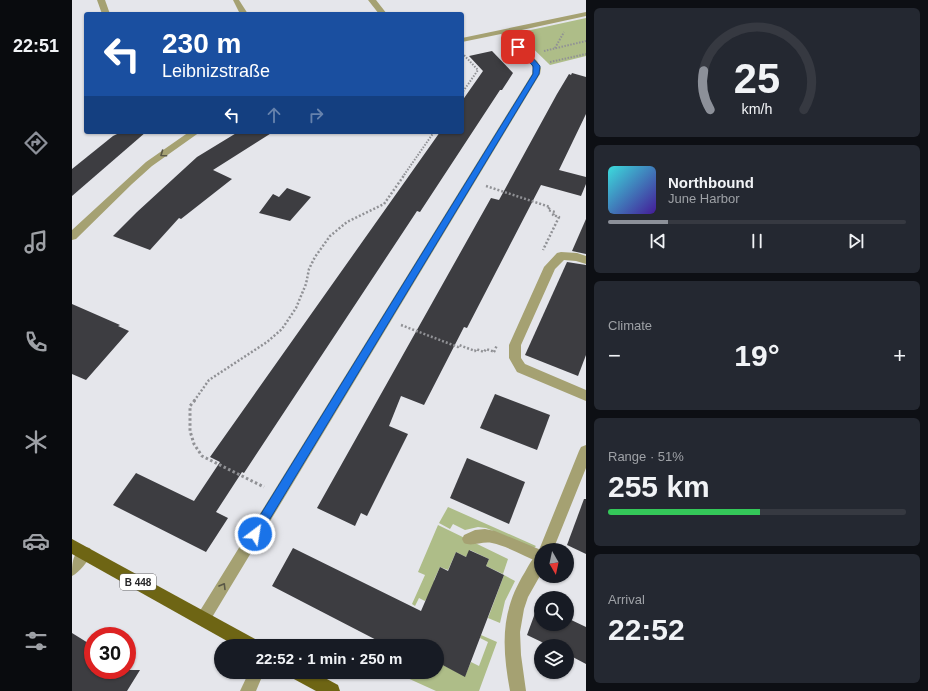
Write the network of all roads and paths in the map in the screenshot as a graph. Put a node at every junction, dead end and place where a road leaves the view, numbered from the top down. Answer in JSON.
{"nodes":[{"id":1,"x":101,"y":0,"type":"edge"},
{"id":2,"x":236,"y":0,"type":"edge"},
{"id":3,"x":372,"y":0,"type":"edge"},
{"id":4,"x":105,"y":12,"type":"edge"},
{"id":5,"x":243,"y":12,"type":"edge"},
{"id":6,"x":381,"y":12,"type":"edge"},
{"id":7,"x":586,"y":14,"type":"edge"},
{"id":8,"x":568,"y":27,"type":"dead end"},
{"id":9,"x":503,"y":32,"type":"junction"},
{"id":10,"x":464,"y":40,"type":"edge"},
{"id":11,"x":586,"y":41,"type":"edge"},
{"id":12,"x":555,"y":48,"type":"junction"},
{"id":13,"x":526,"y":54,"type":"junction"},
{"id":14,"x":586,"y":54,"type":"edge"},
{"id":15,"x":464,"y":55,"type":"edge"},
{"id":16,"x":536,"y":66,"type":"junction"},
{"id":17,"x":464,"y":90,"type":"edge"},
{"id":18,"x":192,"y":134,"type":"edge"},
{"id":19,"x":433,"y":134,"type":"edge"},
{"id":20,"x":470,"y":181,"type":"junction"},
{"id":21,"x":72,"y":236,"type":"edge"},
{"id":22,"x":542,"y":251,"type":"dead end"},
{"id":23,"x":586,"y":260,"type":"edge"},
{"id":24,"x":386,"y":319,"type":"junction"},
{"id":25,"x":499,"y":341,"type":"dead end"},
{"id":26,"x":494,"y":352,"type":"junction"},
{"id":27,"x":498,"y":353,"type":"dead end"},
{"id":28,"x":586,"y":396,"type":"edge"},
{"id":29,"x":586,"y":451,"type":"edge"},
{"id":30,"x":279,"y":494,"type":"junction"},
{"id":31,"x":469,"y":539,"type":"dead end"},
{"id":32,"x":549,"y":543,"type":"edge"},
{"id":33,"x":78,"y":550,"type":"edge"},
{"id":34,"x":534,"y":556,"type":"edge"},
{"id":35,"x":72,"y":569,"type":"edge"},
{"id":36,"x":534,"y":571,"type":"edge"},
{"id":37,"x":203,"y":619,"type":"junction"},
{"id":38,"x":239,"y":639,"type":"edge"},
{"id":39,"x":254,"y":679,"type":"edge"},
{"id":40,"x":311,"y":679,"type":"edge"},
{"id":41,"x":248,"y":691,"type":"edge"},
{"id":42,"x":332,"y":691,"type":"edge"},
{"id":43,"x":518,"y":691,"type":"edge"}],
"edges":[{"from":1,"to":4,"type":"street"},
{"from":2,"to":5,"type":"lane"},
{"from":3,"to":6,"type":"street"},
{"from":7,"to":9,"type":"street"},
{"from":8,"to":12,"type":"path"},
{"from":9,"to":10,"type":"street"},
{"from":9,"to":13,"type":"street"},
{"from":11,"to":12,"type":"path"},
{"from":12,"to":13,"type":"path"},
{"from":13,"to":16,"type":"street"},
{"from":14,"to":16,"type":"path"},
{"from":15,"to":17,"type":"path"},
{"from":16,"to":20,"type":"street"},
{"from":18,"to":21,"type":"street","one_way":true},
{"from":19,"to":30,"type":"path"},
{"from":20,"to":22,"type":"path"},
{"from":20,"to":24,"type":"street"},
{"from":23,"to":28,"type":"street"},
{"from":24,"to":26,"type":"path"},
{"from":24,"to":30,"type":"street"},
{"from":25,"to":26,"type":"path"},
{"from":26,"to":27,"type":"path"},
{"from":29,"to":32,"type":"street"},
{"from":37,"to":30,"type":"street","one_way":true},
{"from":31,"to":34,"type":"lane"},
{"from":33,"to":35,"type":"lane"},
{"from":33,"to":37,"type":"main road","number":"B 448"},
{"from":36,"to":43,"type":"street"},
{"from":37,"to":38,"type":"main road","number":"B 448"},
{"from":39,"to":41,"type":"lane"},
{"from":40,"to":42,"type":"main road"}]}
